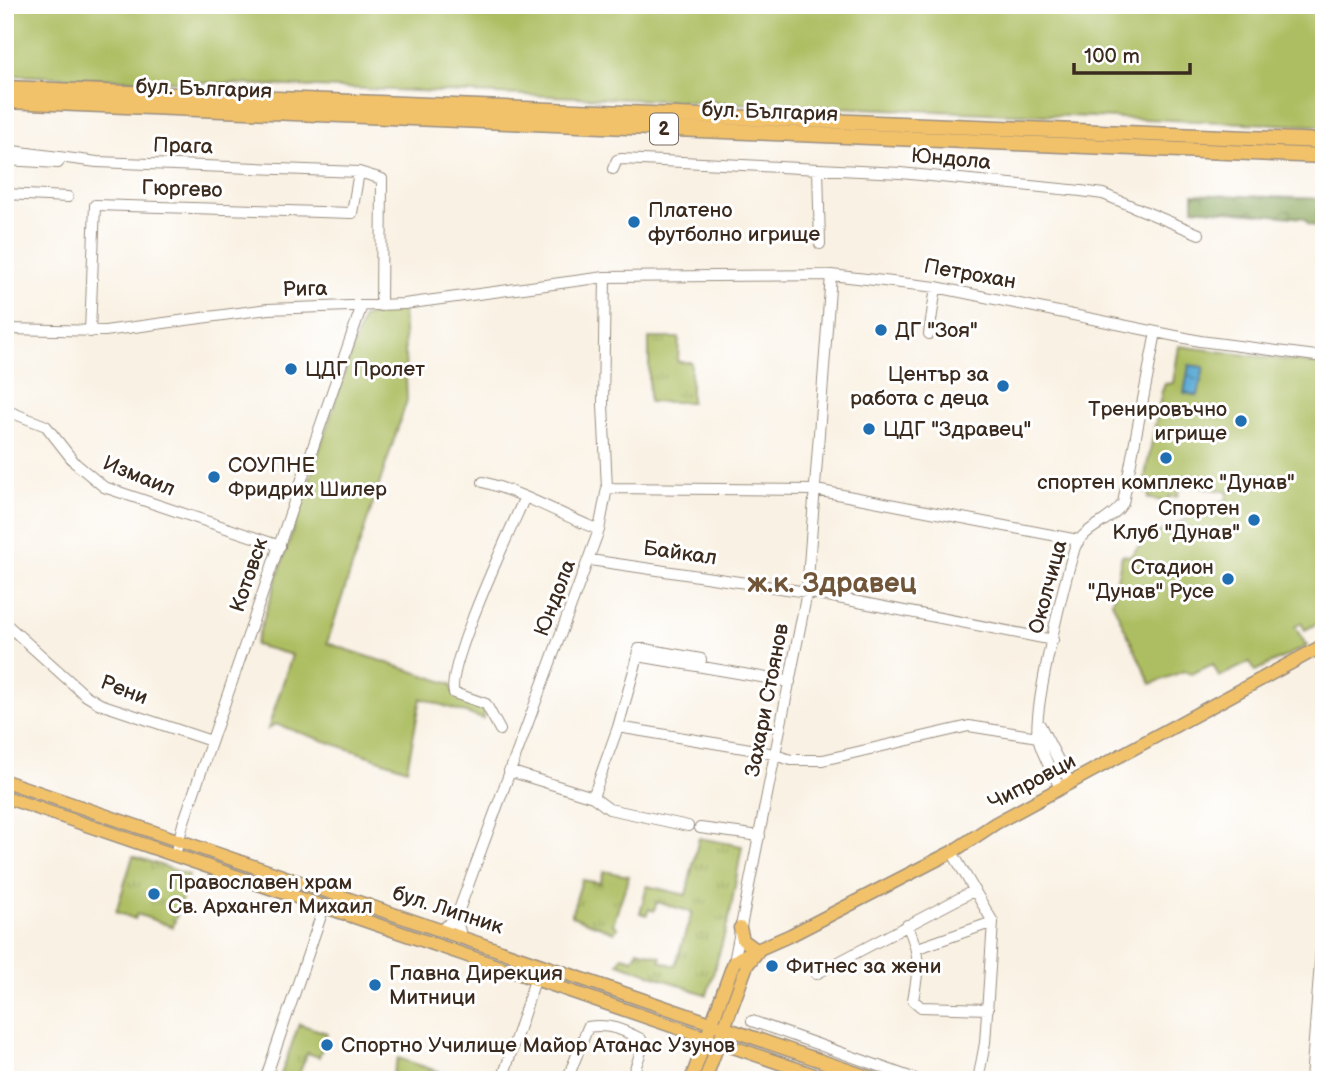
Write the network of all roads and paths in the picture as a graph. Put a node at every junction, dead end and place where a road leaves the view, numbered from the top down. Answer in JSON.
{"nodes":[{"id":1,"x":5,"y":88,"type":"edge"},
{"id":2,"x":5,"y":101,"type":"edge"},
{"id":3,"x":1324,"y":141,"type":"edge"},
{"id":4,"x":5,"y":150,"type":"edge"},
{"id":5,"x":1324,"y":156,"type":"edge"},
{"id":6,"x":5,"y":160,"type":"edge"},
{"id":7,"x":97,"y":162,"type":"junction"},
{"id":8,"x":613,"y":169,"type":"dead end"},
{"id":9,"x":818,"y":169,"type":"junction"},
{"id":10,"x":359,"y":172,"type":"junction"},
{"id":11,"x":5,"y":194,"type":"edge"},
{"id":12,"x":68,"y":197,"type":"dead end"},
{"id":13,"x":1199,"y":234,"type":"dead end"},
{"id":14,"x":820,"y":244,"type":"dead end"},
{"id":15,"x":831,"y":275,"type":"junction"},
{"id":16,"x":605,"y":276,"type":"junction"},
{"id":17,"x":936,"y":287,"type":"junction"},
{"id":18,"x":381,"y":306,"type":"junction"},
{"id":19,"x":361,"y":308,"type":"junction"},
{"id":20,"x":5,"y":329,"type":"edge"},
{"id":21,"x":90,"y":332,"type":"junction"},
{"id":22,"x":1156,"y":332,"type":"junction"},
{"id":23,"x":929,"y":334,"type":"dead end"},
{"id":24,"x":1324,"y":357,"type":"edge"},
{"id":25,"x":5,"y":410,"type":"edge"},
{"id":26,"x":483,"y":482,"type":"dead end"},
{"id":27,"x":607,"y":488,"type":"junction"},
{"id":28,"x":816,"y":489,"type":"junction"},
{"id":29,"x":524,"y":499,"type":"junction"},
{"id":30,"x":599,"y":530,"type":"junction"},
{"id":31,"x":1078,"y":540,"type":"junction"},
{"id":32,"x":280,"y":546,"type":"junction"},
{"id":33,"x":590,"y":560,"type":"junction"},
{"id":34,"x":807,"y":592,"type":"junction"},
{"id":35,"x":5,"y":623,"type":"edge"},
{"id":36,"x":1053,"y":640,"type":"junction"},
{"id":37,"x":1324,"y":645,"type":"edge"},
{"id":38,"x":790,"y":682,"type":"junction"},
{"id":39,"x":1037,"y":718,"type":"junction"},
{"id":40,"x":618,"y":727,"type":"junction"},
{"id":41,"x":500,"y":730,"type":"dead end"},
{"id":42,"x":1038,"y":737,"type":"junction"},
{"id":43,"x":211,"y":741,"type":"junction"},
{"id":44,"x":776,"y":755,"type":"junction"},
{"id":45,"x":509,"y":771,"type":"junction"},
{"id":46,"x":5,"y":781,"type":"edge"},
{"id":47,"x":1065,"y":786,"type":"junction"},
{"id":48,"x":5,"y":797,"type":"edge"},
{"id":49,"x":593,"y":797,"type":"junction"},
{"id":50,"x":688,"y":826,"type":"dead end"},
{"id":51,"x":700,"y":828,"type":"dead end"},
{"id":52,"x":760,"y":836,"type":"junction"},
{"id":53,"x":178,"y":840,"type":"junction"},
{"id":54,"x":953,"y":852,"type":"junction"},
{"id":55,"x":175,"y":855,"type":"junction"},
{"id":56,"x":975,"y":890,"type":"junction"},
{"id":57,"x":324,"y":907,"type":"junction"},
{"id":58,"x":1324,"y":910,"type":"edge"},
{"id":59,"x":456,"y":918,"type":"junction"},
{"id":60,"x":993,"y":922,"type":"junction"},
{"id":61,"x":907,"y":925,"type":"junction"},
{"id":62,"x":740,"y":928,"type":"junction"},
{"id":63,"x":442,"y":929,"type":"junction"},
{"id":64,"x":461,"y":935,"type":"junction"},
{"id":65,"x":918,"y":948,"type":"junction"},
{"id":66,"x":758,"y":951,"type":"junction"},
{"id":67,"x":1322,"y":955,"type":"edge"},
{"id":68,"x":734,"y":962,"type":"junction"},
{"id":69,"x":816,"y":974,"type":"dead end"},
{"id":70,"x":536,"y":978,"type":"junction"},
{"id":71,"x":988,"y":1009,"type":"junction"},
{"id":72,"x":752,"y":1021,"type":"dead end"},
{"id":73,"x":719,"y":1023,"type":"junction"},
{"id":74,"x":713,"y":1040,"type":"junction"},
{"id":75,"x":265,"y":1080,"type":"edge"},
{"id":76,"x":502,"y":1080,"type":"edge"},
{"id":77,"x":567,"y":1080,"type":"edge"},
{"id":78,"x":631,"y":1080,"type":"edge"},
{"id":79,"x":691,"y":1080,"type":"edge"},
{"id":80,"x":705,"y":1080,"type":"edge"},
{"id":81,"x":830,"y":1080,"type":"edge"},
{"id":82,"x":877,"y":1080,"type":"edge"},
{"id":83,"x":918,"y":1080,"type":"edge"},
{"id":84,"x":978,"y":1080,"type":"edge"},
{"id":85,"x":1311,"y":1080,"type":"edge"}],
"edges":[{"from":1,"to":3,"type":"highway","name":"бул. България","number":"2"},
{"from":2,"to":5,"type":"highway","name":"бул. България","number":"2"},
{"from":4,"to":7,"type":"street","name":"Прага"},
{"from":6,"to":7,"type":"street"},
{"from":7,"to":10,"type":"street","name":"Прага"},
{"from":8,"to":9,"type":"street","name":"Юндола"},
{"from":9,"to":13,"type":"street","name":"Юндола"},
{"from":9,"to":14,"type":"street"},
{"from":10,"to":18,"type":"street"},
{"from":10,"to":21,"type":"street","name":"Гюргево"},
{"from":11,"to":12,"type":"street"},
{"from":15,"to":16,"type":"street","name":"Петрохан"},
{"from":15,"to":17,"type":"street","name":"Петрохан"},
{"from":15,"to":28,"type":"street","name":"Захари Стоянов"},
{"from":16,"to":18,"type":"street","name":"Рига"},
{"from":16,"to":27,"type":"street","name":"Юндола"},
{"from":17,"to":22,"type":"street","name":"Петрохан"},
{"from":17,"to":23,"type":"street"},
{"from":18,"to":19,"type":"street","name":"Рига"},
{"from":19,"to":21,"type":"street","name":"Рига"},
{"from":19,"to":32,"type":"street","name":"Котовск"},
{"from":20,"to":21,"type":"street","name":"Рига"},
{"from":22,"to":24,"type":"street","name":"Петрохан"},
{"from":22,"to":31,"type":"street","name":"Околчица"},
{"from":25,"to":32,"type":"street","name":"Измаил"},
{"from":26,"to":29,"type":"street"},
{"from":27,"to":28,"type":"street"},
{"from":27,"to":30,"type":"street","name":"Юндола"},
{"from":28,"to":31,"type":"street"},
{"from":28,"to":34,"type":"street","name":"Захари Стоянов"},
{"from":29,"to":30,"type":"street"},
{"from":29,"to":41,"type":"street"},
{"from":30,"to":33,"type":"street","name":"Юндола"},
{"from":31,"to":36,"type":"street","name":"Околчица"},
{"from":32,"to":43,"type":"street","name":"Котовск"},
{"from":33,"to":34,"type":"street","name":"Байкал"},
{"from":33,"to":45,"type":"street","name":"Юндола"},
{"from":34,"to":36,"type":"street","name":"Байкал"},
{"from":34,"to":38,"type":"street","name":"Захари Стоянов"},
{"from":35,"to":43,"type":"street","name":"Рени"},
{"from":36,"to":39,"type":"street","name":"Околчица"},
{"from":37,"to":47,"type":"main road","name":"Чипровци"},
{"from":38,"to":40,"type":"street"},
{"from":38,"to":44,"type":"street","name":"Захари Стоянов"},
{"from":39,"to":42,"type":"street","name":"Околчица"},
{"from":39,"to":47,"type":"street"},
{"from":40,"to":44,"type":"street"},
{"from":40,"to":49,"type":"street"},
{"from":42,"to":44,"type":"street"},
{"from":42,"to":47,"type":"street"},
{"from":43,"to":53,"type":"street","name":"Котовск"},
{"from":44,"to":52,"type":"street","name":"Захари Стоянов"},
{"from":45,"to":49,"type":"street"},
{"from":45,"to":59,"type":"street","name":"Юндола"},
{"from":46,"to":53,"type":"main road","name":"бул. Липник"},
{"from":47,"to":54,"type":"main road","name":"Чипровци"},
{"from":48,"to":55,"type":"main road","name":"бул. Липник"},
{"from":49,"to":50,"type":"street"},
{"from":51,"to":52,"type":"street"},
{"from":52,"to":62,"type":"street","name":"Захари Стоянов"},
{"from":53,"to":55,"type":"street","name":"Котовск"},
{"from":53,"to":63,"type":"main road","name":"бул. Липник"},
{"from":54,"to":56,"type":"street"},
{"from":54,"to":66,"type":"main road","name":"Чипровци"},
{"from":55,"to":57,"type":"main road","name":"бул. Липник"},
{"from":56,"to":60,"type":"street"},
{"from":56,"to":61,"type":"street"},
{"from":57,"to":70,"type":"main road","name":"бул. Липник"},
{"from":57,"to":75,"type":"street"},
{"from":58,"to":67,"type":"street"},
{"from":59,"to":63,"type":"street"},
{"from":59,"to":64,"type":"street"},
{"from":60,"to":65,"type":"street"},
{"from":60,"to":71,"type":"street"},
{"from":61,"to":65,"type":"street"},
{"from":61,"to":69,"type":"street"},
{"from":62,"to":66,"type":"main road"},
{"from":62,"to":68,"type":"street","name":"Захари Стоянов"},
{"from":63,"to":64,"type":"main road","name":"бул. Липник"},
{"from":64,"to":73,"type":"main road","name":"бул. Липник"},
{"from":65,"to":71,"type":"street"},
{"from":66,"to":68,"type":"main road","name":"Чипровци"},
{"from":66,"to":73,"type":"main road"},
{"from":67,"to":85,"type":"street"},
{"from":68,"to":73,"type":"main road"},
{"from":70,"to":74,"type":"main road","name":"бул. Липник"},
{"from":70,"to":76,"type":"street"},
{"from":71,"to":84,"type":"street"},
{"from":72,"to":83,"type":"street"},
{"from":73,"to":74,"type":"main road"},
{"from":73,"to":82,"type":"main road","name":"бул. Липник"},
{"from":74,"to":79,"type":"main road"},
{"from":74,"to":80,"type":"main road"},
{"from":74,"to":81,"type":"main road","name":"бул. Липник"},
{"from":77,"to":78,"type":"street"}]}
